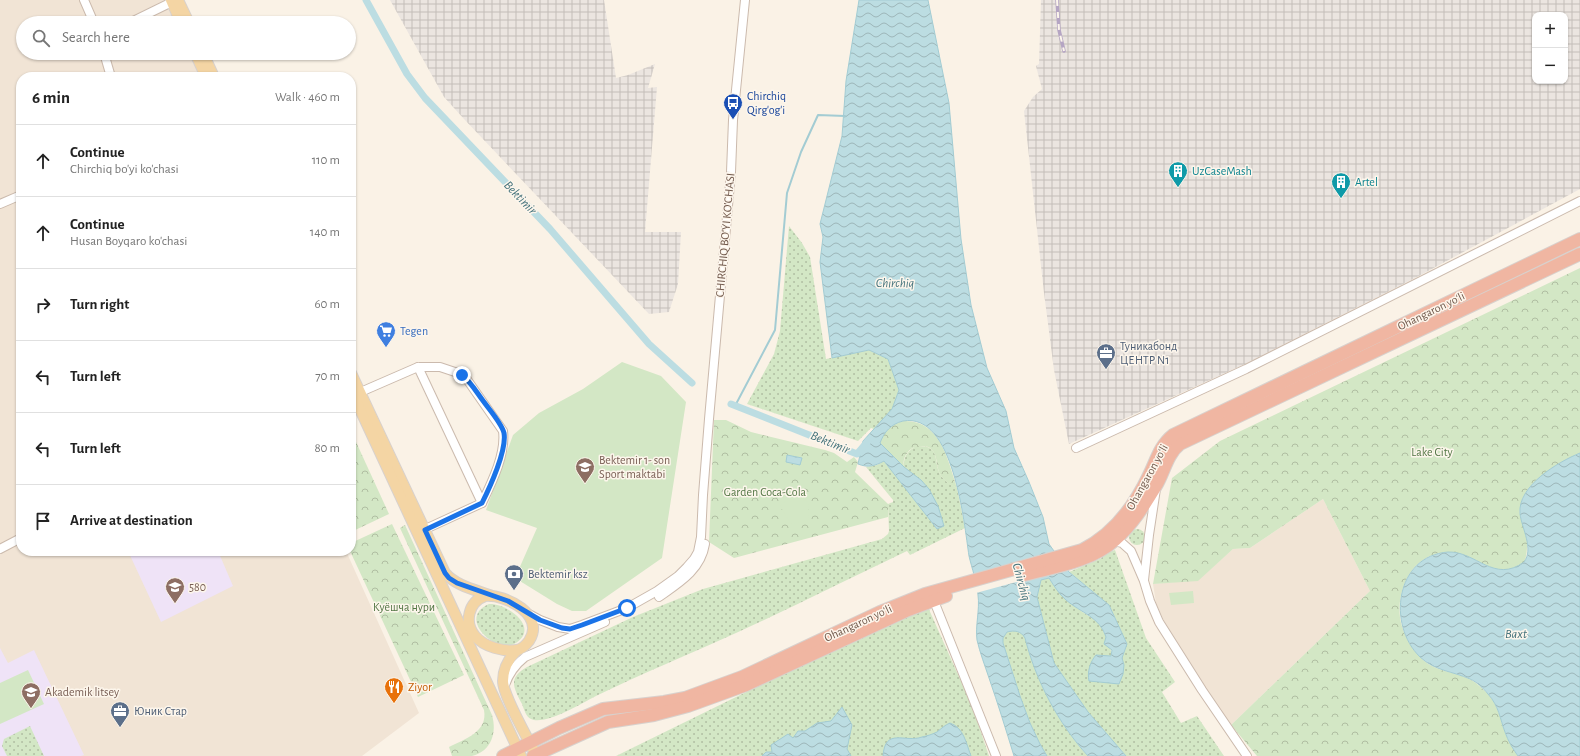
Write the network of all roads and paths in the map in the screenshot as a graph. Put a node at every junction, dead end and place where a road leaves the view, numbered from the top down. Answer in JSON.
{"nodes":[{"id":1,"x":84,"y":0,"type":"edge"},
{"id":2,"x":745,"y":0,"type":"edge"},
{"id":3,"x":173,"y":1,"type":"edge"},
{"id":4,"x":91,"y":16,"type":"edge"},
{"id":5,"x":143,"y":16,"type":"edge"},
{"id":6,"x":178,"y":16,"type":"edge"},
{"id":7,"x":184,"y":16,"type":"edge"},
{"id":8,"x":106,"y":60,"type":"edge"},
{"id":9,"x":198,"y":60,"type":"edge"},
{"id":10,"x":206,"y":60,"type":"edge"},
{"id":11,"x":110,"y":72,"type":"edge"},
{"id":12,"x":204,"y":72,"type":"edge"},
{"id":13,"x":212,"y":72,"type":"edge"},
{"id":14,"x":16,"y":197,"type":"edge"},
{"id":15,"x":1580,"y":201,"type":"edge"},
{"id":16,"x":0,"y":204,"type":"edge"},
{"id":17,"x":1580,"y":239,"type":"edge"},
{"id":18,"x":1580,"y":254,"type":"edge"},
{"id":19,"x":418,"y":367,"type":"junction"},
{"id":20,"x":356,"y":392,"type":"edge"},
{"id":21,"x":356,"y":394,"type":"edge"},
{"id":22,"x":1076,"y":448,"type":"dead end"},
{"id":23,"x":706,"y":469,"type":"junction"},
{"id":24,"x":1157,"y":484,"type":"junction"},
{"id":25,"x":482,"y":503,"type":"junction"},
{"id":26,"x":421,"y":532,"type":"junction"},
{"id":27,"x":16,"y":541,"type":"edge"},
{"id":28,"x":1114,"y":541,"type":"junction"},
{"id":29,"x":0,"y":549,"type":"edge"},
{"id":30,"x":1074,"y":558,"type":"junction"},
{"id":31,"x":1144,"y":581,"type":"junction"},
{"id":32,"x":968,"y":586,"type":"junction"},
{"id":33,"x":492,"y":596,"type":"junction"},
{"id":34,"x":936,"y":606,"type":"dead end"},
{"id":35,"x":453,"y":612,"type":"junction"},
{"id":36,"x":526,"y":612,"type":"junction"},
{"id":37,"x":472,"y":632,"type":"junction"},
{"id":38,"x":517,"y":650,"type":"junction"},
{"id":39,"x":539,"y":650,"type":"junction"},
{"id":40,"x":482,"y":671,"type":"junction"},
{"id":41,"x":505,"y":690,"type":"junction"},
{"id":42,"x":530,"y":743,"type":"junction"},
{"id":43,"x":519,"y":752,"type":"edge"},
{"id":44,"x":535,"y":755,"type":"edge"},
{"id":45,"x":504,"y":756,"type":"edge"},
{"id":46,"x":996,"y":756,"type":"edge"},
{"id":47,"x":1247,"y":756,"type":"edge"}],
"edges":[{"from":1,"to":4,"type":"street"},
{"from":2,"to":23,"type":"street","name":"CHIRCHIQ BO'YI KO'CHASI"},
{"from":3,"to":5,"type":"street"},
{"from":3,"to":6,"type":"main road"},
{"from":3,"to":7,"type":"main road"},
{"from":8,"to":11,"type":"street"},
{"from":9,"to":12,"type":"main road"},
{"from":10,"to":13,"type":"main road"},
{"from":14,"to":16,"type":"street"},
{"from":15,"to":22,"type":"street"},
{"from":17,"to":30,"type":"highway","name":"Ohangaron yoʻli"},
{"from":18,"to":24,"type":"highway","name":"Ohangaron yoʻli"},
{"from":19,"to":20,"type":"street"},
{"from":19,"to":25,"type":"street"},
{"from":19,"to":25,"type":"street"},
{"from":21,"to":26,"type":"main road"},
{"from":23,"to":36,"type":"street","name":"CHIRCHIQ BO'YI KO'CHASI"},
{"from":23,"to":39,"type":"street","name":"CHIRCHIQ BO'YI KO'CHASI"},
{"from":24,"to":28,"type":"highway","name":"Ohangaron yoʻli"},
{"from":24,"to":31,"type":"street"},
{"from":25,"to":26,"type":"street"},
{"from":26,"to":33,"type":"main road"},
{"from":26,"to":35,"type":"main road"},
{"from":27,"to":29,"type":"street"},
{"from":28,"to":30,"type":"highway","name":"Ohangaron yoʻli"},
{"from":28,"to":31,"type":"street"},
{"from":30,"to":32,"type":"highway","name":"Ohangaron yoʻli"},
{"from":31,"to":47,"type":"street"},
{"from":32,"to":42,"type":"highway","name":"Ohangaron yoʻli"},
{"from":32,"to":44,"type":"highway","name":"Ohangaron yoʻli"},
{"from":33,"to":36,"type":"main road"},
{"from":33,"to":37,"type":"main road"},
{"from":34,"to":46,"type":"street"},
{"from":35,"to":37,"type":"main road"},
{"from":35,"to":40,"type":"main road"},
{"from":36,"to":38,"type":"main road"},
{"from":37,"to":38,"type":"main road"},
{"from":37,"to":40,"type":"main road"},
{"from":38,"to":39,"type":"street","name":"CHIRCHIQ BO'YI KO'CHASI"},
{"from":38,"to":41,"type":"main road"},
{"from":39,"to":41,"type":"street","name":"CHIRCHIQ BO'YI KO'CHASI"},
{"from":40,"to":43,"type":"main road"},
{"from":41,"to":42,"type":"main road"},
{"from":42,"to":43,"type":"highway","name":"Ohangaron yoʻli"},
{"from":42,"to":44,"type":"main road"},
{"from":43,"to":45,"type":"highway","name":"Ohangaron yoʻli"}]}
